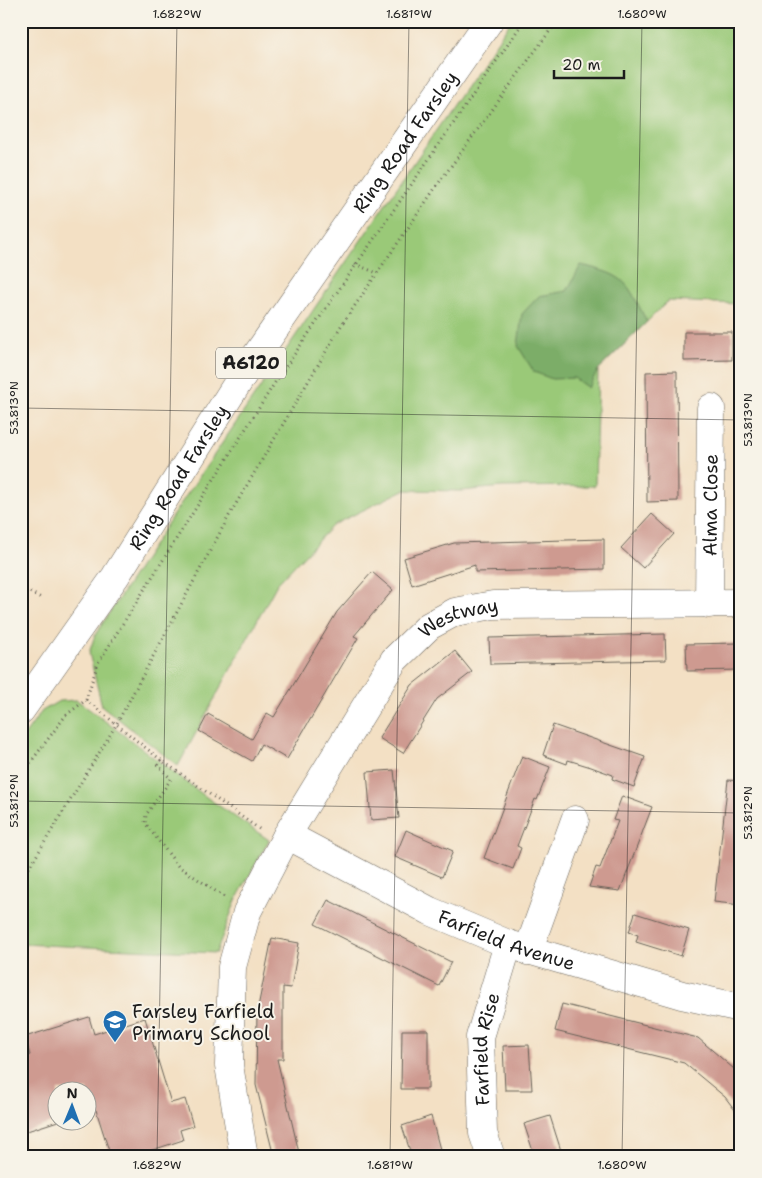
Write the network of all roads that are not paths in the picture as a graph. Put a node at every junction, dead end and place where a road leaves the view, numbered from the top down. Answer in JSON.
{"nodes":[{"id":1,"x":489,"y":21,"type":"edge"},
{"id":2,"x":711,"y":408,"type":"dead end"},
{"id":3,"x":741,"y":603,"type":"edge"},
{"id":4,"x":709,"y":604,"type":"junction"},
{"id":5,"x":21,"y":710,"type":"edge"},
{"id":6,"x":575,"y":820,"type":"dead end"},
{"id":7,"x":284,"y":840,"type":"junction"},
{"id":8,"x":518,"y":947,"type":"junction"},
{"id":9,"x":741,"y":1008,"type":"edge"},
{"id":10,"x":244,"y":1157,"type":"edge"},
{"id":11,"x":490,"y":1157,"type":"edge"}],
"edges":[{"from":1,"to":5,"type":"main road","name":"Ring Road Farsley","number":"A6120"},
{"from":2,"to":4,"type":"main road","name":"Alma Close"},
{"from":3,"to":4,"type":"main road","name":"Westway"},
{"from":4,"to":7,"type":"main road","name":"Westway"},
{"from":6,"to":8,"type":"main road","name":"Farfield Rise"},
{"from":7,"to":8,"type":"main road","name":"Farfield Avenue"},
{"from":7,"to":10,"type":"main road","name":"Westway"},
{"from":8,"to":9,"type":"main road","name":"Farfield Avenue"},
{"from":8,"to":11,"type":"main road","name":"Farfield Rise"}]}
